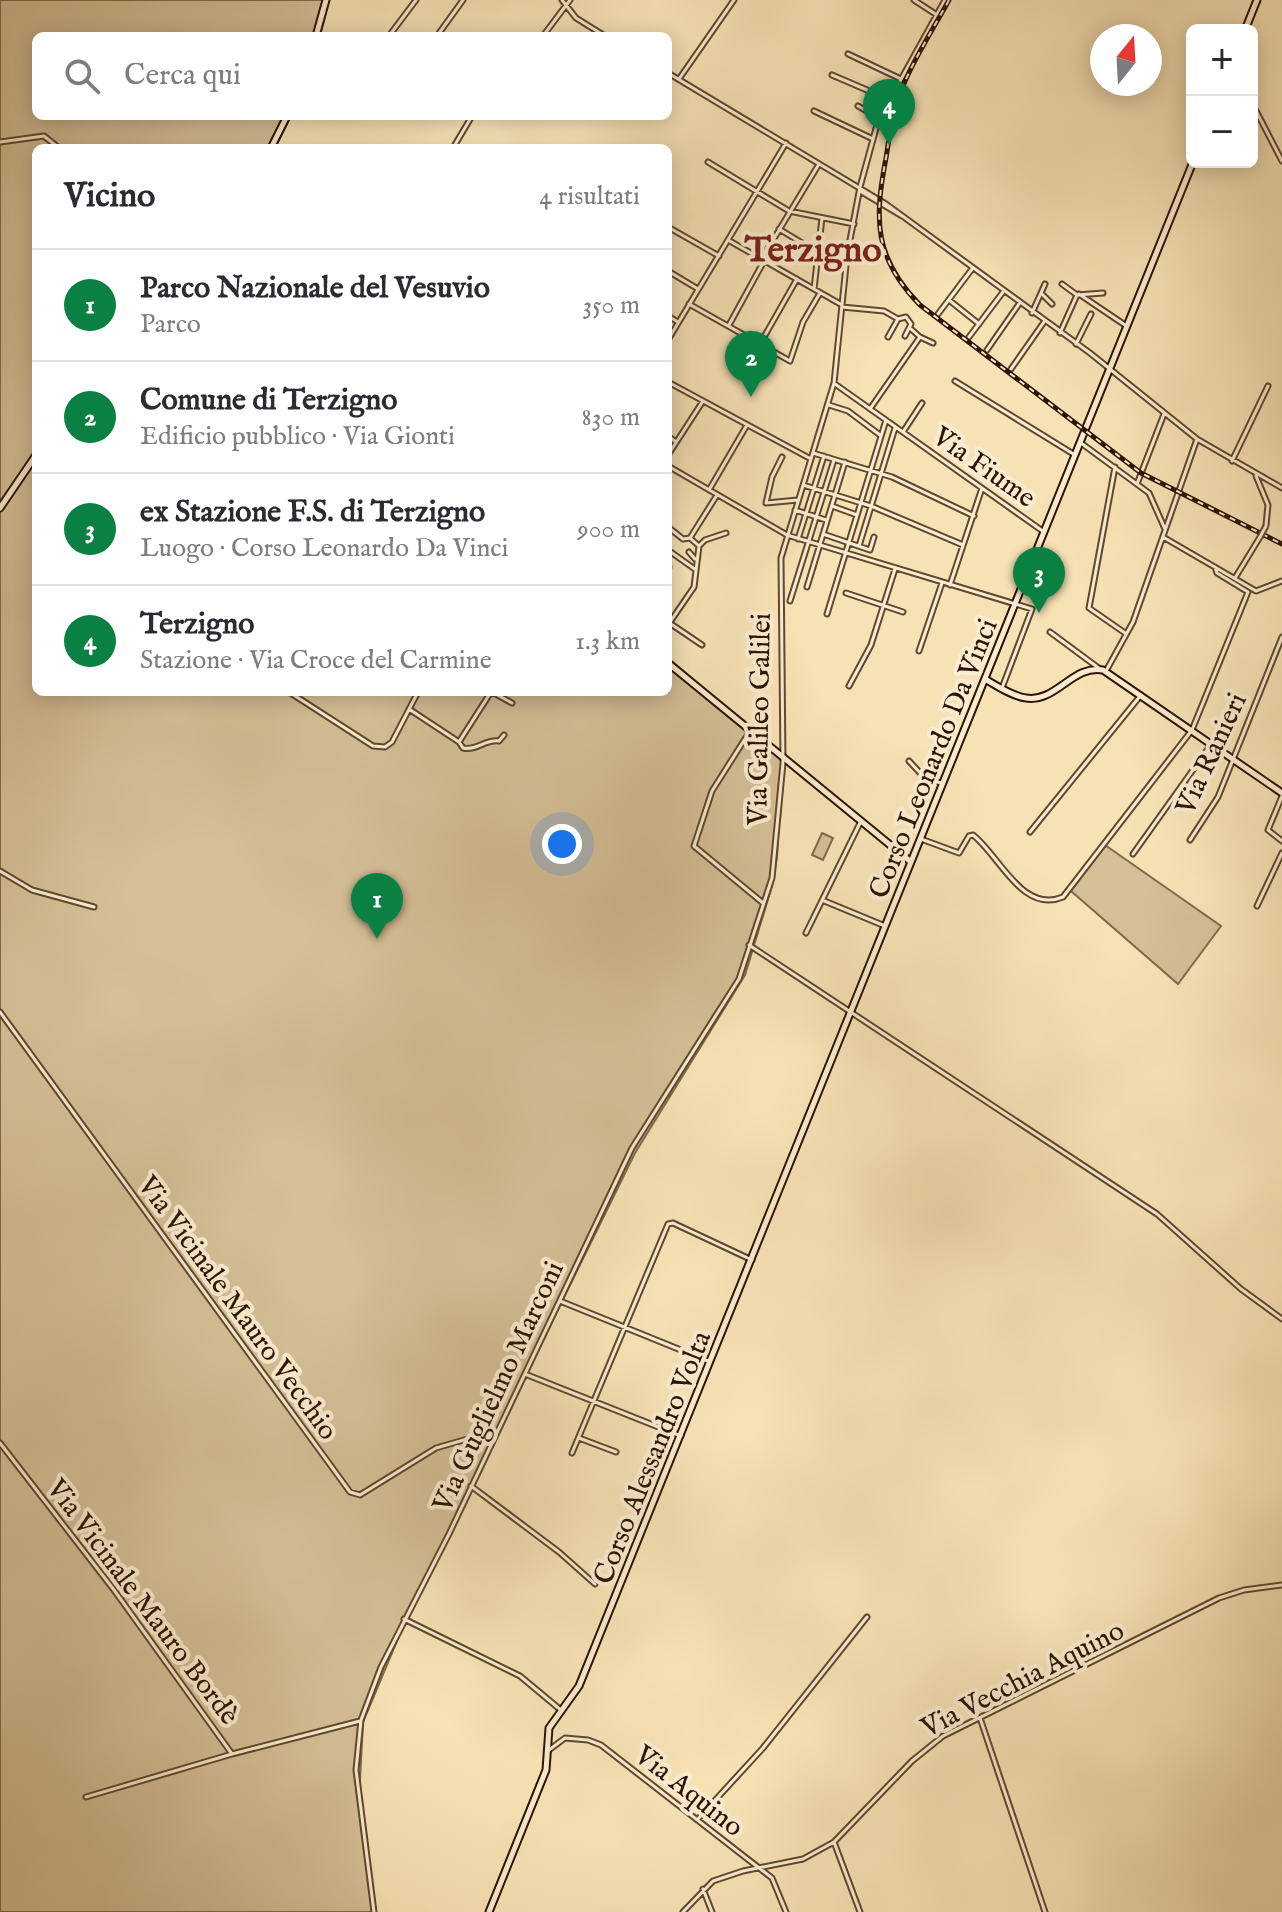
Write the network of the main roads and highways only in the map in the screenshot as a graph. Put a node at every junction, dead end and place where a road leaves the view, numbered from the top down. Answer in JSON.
{"nodes":[{"id":1,"x":326,"y":0,"type":"edge"},
{"id":2,"x":1257,"y":0,"type":"edge"},
{"id":3,"x":1247,"y":24,"type":"edge"},
{"id":4,"x":317,"y":32,"type":"edge"},
{"id":5,"x":285,"y":120,"type":"edge"},
{"id":6,"x":273,"y":144,"type":"edge"},
{"id":7,"x":1191,"y":168,"type":"edge"},
{"id":8,"x":32,"y":461,"type":"edge"},
{"id":9,"x":0,"y":508,"type":"edge"},
{"id":10,"x":672,"y":666,"type":"edge"},
{"id":11,"x":985,"y":679,"type":"junction"},
{"id":12,"x":1282,"y":795,"type":"edge"},
{"id":13,"x":911,"y":862,"type":"junction"},
{"id":14,"x":851,"y":1012,"type":"joint"},
{"id":15,"x":489,"y":1912,"type":"edge"}],
"edges":[{"from":1,"to":4,"type":"main road"},
{"from":2,"to":3,"type":"main road"},
{"from":5,"to":6,"type":"main road"},
{"from":7,"to":11,"type":"main road","name":"Corso Leonardo Da Vinci"},
{"from":8,"to":9,"type":"main road"},
{"from":10,"to":13,"type":"main road"},
{"from":11,"to":12,"type":"main road"},
{"from":11,"to":13,"type":"main road","name":"Corso Leonardo Da Vinci"},
{"from":13,"to":14,"type":"main road","name":"Corso Leonardo Da Vinci"},
{"from":14,"to":15,"type":"main road","name":"Corso Alessandro Volta"}]}
